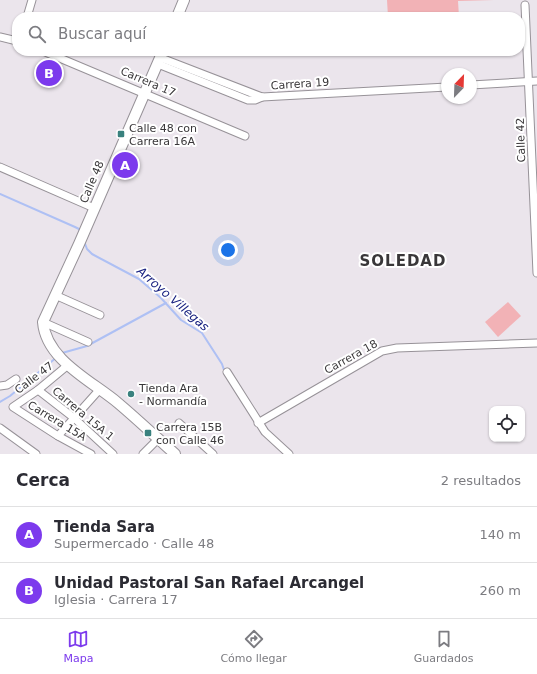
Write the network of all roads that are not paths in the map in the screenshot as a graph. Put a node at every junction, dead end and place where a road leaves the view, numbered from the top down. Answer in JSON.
{"nodes":[{"id":1,"x":32,"y":0,"type":"edge"},
{"id":2,"x":184,"y":0,"type":"edge"},
{"id":3,"x":525,"y":5,"type":"dead end"},
{"id":4,"x":28,"y":12,"type":"edge"},
{"id":5,"x":179,"y":12,"type":"edge"},
{"id":6,"x":0,"y":37,"type":"edge"},
{"id":7,"x":12,"y":40,"type":"edge"},
{"id":8,"x":55,"y":56,"type":"edge"},
{"id":9,"x":161,"y":58,"type":"edge"},
{"id":10,"x":529,"y":81,"type":"junction"},
{"id":11,"x":537,"y":81,"type":"edge"},
{"id":12,"x":477,"y":85,"type":"edge"},
{"id":13,"x":441,"y":87,"type":"edge"},
{"id":14,"x":145,"y":93,"type":"junction"},
{"id":15,"x":245,"y":136,"type":"dead end"},
{"id":16,"x":0,"y":167,"type":"edge"},
{"id":17,"x":94,"y":208,"type":"junction"},
{"id":18,"x":537,"y":273,"type":"edge"},
{"id":19,"x":55,"y":295,"type":"junction"},
{"id":20,"x":100,"y":315,"type":"dead end"},
{"id":21,"x":42,"y":322,"type":"junction"},
{"id":22,"x":88,"y":342,"type":"dead end"},
{"id":23,"x":537,"y":343,"type":"edge"},
{"id":24,"x":68,"y":365,"type":"junction"},
{"id":25,"x":227,"y":372,"type":"dead end"},
{"id":26,"x":16,"y":379,"type":"dead end"},
{"id":27,"x":0,"y":386,"type":"edge"},
{"id":28,"x":100,"y":389,"type":"junction"},
{"id":29,"x":38,"y":390,"type":"junction"},
{"id":30,"x":13,"y":407,"type":"joint"},
{"id":31,"x":74,"y":418,"type":"junction"},
{"id":32,"x":179,"y":423,"type":"dead end"},
{"id":33,"x":258,"y":423,"type":"junction"},
{"id":34,"x":0,"y":428,"type":"edge"},
{"id":35,"x":58,"y":436,"type":"junction"},
{"id":36,"x":158,"y":439,"type":"junction"},
{"id":37,"x":27,"y":447,"type":"junction"},
{"id":38,"x":23,"y":454,"type":"edge"},
{"id":39,"x":36,"y":454,"type":"edge"},
{"id":40,"x":91,"y":454,"type":"edge"},
{"id":41,"x":113,"y":454,"type":"edge"},
{"id":42,"x":143,"y":454,"type":"edge"},
{"id":43,"x":175,"y":454,"type":"edge"},
{"id":44,"x":213,"y":454,"type":"edge"},
{"id":45,"x":289,"y":454,"type":"edge"}],
"edges":[{"from":1,"to":4,"type":"street"},
{"from":2,"to":5,"type":"street"},
{"from":3,"to":10,"type":"street","name":"Calle 42"},
{"from":6,"to":7,"type":"street"},
{"from":8,"to":14,"type":"street","name":"Carrera 17"},
{"from":9,"to":13,"type":"street","name":"Carrera 19"},
{"from":9,"to":14,"type":"street","name":"Calle 48"},
{"from":10,"to":11,"type":"street"},
{"from":10,"to":12,"type":"street"},
{"from":10,"to":18,"type":"street","name":"Calle 42"},
{"from":14,"to":15,"type":"street","name":"Carrera 17"},
{"from":14,"to":17,"type":"street","name":"Calle 48"},
{"from":16,"to":17,"type":"street"},
{"from":17,"to":19,"type":"street","name":"Calle 48"},
{"from":19,"to":20,"type":"street"},
{"from":19,"to":21,"type":"street","name":"Calle 48"},
{"from":21,"to":22,"type":"street"},
{"from":21,"to":24,"type":"street"},
{"from":23,"to":33,"type":"street","name":"Carrera 18"},
{"from":24,"to":28,"type":"street"},
{"from":24,"to":29,"type":"street","name":"Calle 47"},
{"from":25,"to":33,"type":"street"},
{"from":26,"to":27,"type":"street"},
{"from":28,"to":31,"type":"street"},
{"from":28,"to":36,"type":"street"},
{"from":29,"to":30,"type":"street","name":"Calle 47"},
{"from":29,"to":31,"type":"street","name":"Carrera 15A 1"},
{"from":30,"to":35,"type":"street","name":"Carrera 15A"},
{"from":31,"to":35,"type":"street"},
{"from":31,"to":41,"type":"street","name":"Carrera 15A 1"},
{"from":32,"to":44,"type":"street"},
{"from":33,"to":45,"type":"street"},
{"from":34,"to":37,"type":"street"},
{"from":35,"to":40,"type":"street","name":"Carrera 15A"},
{"from":36,"to":42,"type":"street"},
{"from":36,"to":43,"type":"street"},
{"from":37,"to":38,"type":"street"},
{"from":37,"to":39,"type":"street"}]}
